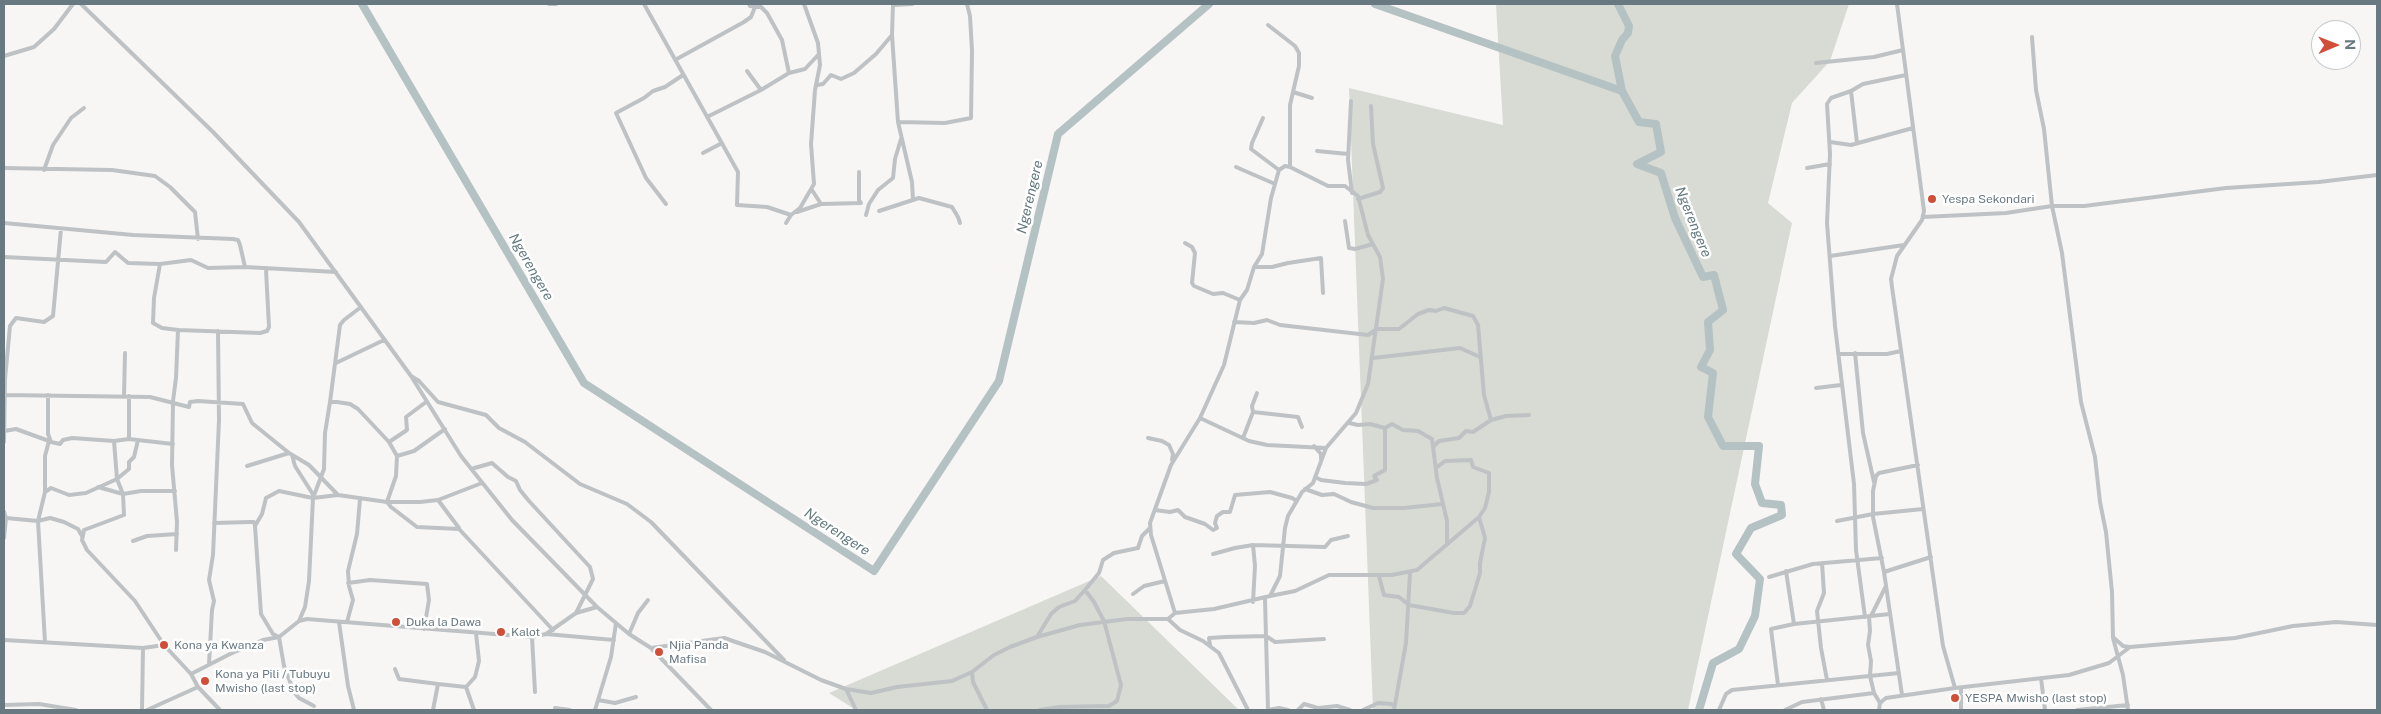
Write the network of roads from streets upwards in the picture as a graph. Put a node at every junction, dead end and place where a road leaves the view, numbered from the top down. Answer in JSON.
{"nodes":[{"id":1,"x":73,"y":4,"type":"edge"},
{"id":2,"x":82,"y":4,"type":"edge"},
{"id":3,"x":550,"y":4,"type":"edge"},
{"id":4,"x":556,"y":4,"type":"edge"},
{"id":5,"x":644,"y":4,"type":"edge"},
{"id":6,"x":749,"y":4,"type":"edge"},
{"id":7,"x":766,"y":4,"type":"edge"},
{"id":8,"x":804,"y":4,"type":"edge"},
{"id":9,"x":894,"y":4,"type":"edge"},
{"id":10,"x":912,"y":4,"type":"edge"},
{"id":11,"x":967,"y":4,"type":"edge"},
{"id":12,"x":1897,"y":4,"type":"edge"},
{"id":13,"x":755,"y":7,"type":"junction"},
{"id":14,"x":761,"y":7,"type":"junction"},
{"id":15,"x":1268,"y":25,"type":"dead end"},
{"id":16,"x":892,"y":35,"type":"junction"},
{"id":17,"x":2032,"y":37,"type":"dead end"},
{"id":18,"x":1903,"y":50,"type":"junction"},
{"id":19,"x":819,"y":53,"type":"junction"},
{"id":20,"x":4,"y":56,"type":"edge"},
{"id":21,"x":675,"y":60,"type":"junction"},
{"id":22,"x":1816,"y":63,"type":"dead end"},
{"id":23,"x":747,"y":71,"type":"dead end"},
{"id":24,"x":789,"y":73,"type":"junction"},
{"id":25,"x":683,"y":75,"type":"junction"},
{"id":26,"x":1906,"y":75,"type":"junction"},
{"id":27,"x":817,"y":85,"type":"junction"},
{"id":28,"x":761,"y":90,"type":"junction"},
{"id":29,"x":1850,"y":91,"type":"junction"},
{"id":30,"x":1293,"y":92,"type":"junction"},
{"id":31,"x":1312,"y":98,"type":"dead end"},
{"id":32,"x":1351,"y":101,"type":"dead end"},
{"id":33,"x":1370,"y":106,"type":"dead end"},
{"id":34,"x":84,"y":108,"type":"dead end"},
{"id":35,"x":707,"y":117,"type":"junction"},
{"id":36,"x":1263,"y":118,"type":"dead end"},
{"id":37,"x":898,"y":122,"type":"junction"},
{"id":38,"x":1913,"y":128,"type":"junction"},
{"id":39,"x":901,"y":136,"type":"junction"},
{"id":40,"x":1830,"y":142,"type":"junction"},
{"id":41,"x":722,"y":143,"type":"junction"},
{"id":42,"x":1856,"y":143,"type":"junction"},
{"id":43,"x":1317,"y":150,"type":"dead end"},
{"id":44,"x":703,"y":153,"type":"dead end"},
{"id":45,"x":1348,"y":154,"type":"junction"},
{"id":46,"x":1830,"y":164,"type":"junction"},
{"id":47,"x":1236,"y":167,"type":"dead end"},
{"id":48,"x":1290,"y":167,"type":"junction"},
{"id":49,"x":4,"y":168,"type":"edge"},
{"id":50,"x":1807,"y":168,"type":"dead end"},
{"id":51,"x":44,"y":170,"type":"junction"},
{"id":52,"x":1279,"y":170,"type":"junction"},
{"id":53,"x":860,"y":172,"type":"dead end"},
{"id":54,"x":2377,"y":175,"type":"edge"},
{"id":55,"x":1275,"y":184,"type":"junction"},
{"id":56,"x":812,"y":190,"type":"junction"},
{"id":57,"x":1352,"y":192,"type":"junction"},
{"id":58,"x":1358,"y":199,"type":"junction"},
{"id":59,"x":914,"y":200,"type":"junction"},
{"id":60,"x":666,"y":204,"type":"dead end"},
{"id":61,"x":821,"y":204,"type":"junction"},
{"id":62,"x":2052,"y":206,"type":"junction"},
{"id":63,"x":879,"y":211,"type":"dead end"},
{"id":64,"x":796,"y":212,"type":"junction"},
{"id":65,"x":866,"y":214,"type":"dead end"},
{"id":66,"x":791,"y":215,"type":"junction"},
{"id":67,"x":1923,"y":217,"type":"junction"},
{"id":68,"x":1345,"y":221,"type":"dead end"},
{"id":69,"x":4,"y":222,"type":"edge"},
{"id":70,"x":786,"y":223,"type":"dead end"},
{"id":71,"x":960,"y":223,"type":"dead end"},
{"id":72,"x":61,"y":229,"type":"junction"},
{"id":73,"x":198,"y":239,"type":"junction"},
{"id":74,"x":1185,"y":243,"type":"dead end"},
{"id":75,"x":1374,"y":244,"type":"junction"},
{"id":76,"x":1904,"y":245,"type":"junction"},
{"id":77,"x":1830,"y":256,"type":"junction"},
{"id":78,"x":4,"y":257,"type":"edge"},
{"id":79,"x":58,"y":259,"type":"junction"},
{"id":80,"x":160,"y":264,"type":"junction"},
{"id":81,"x":244,"y":267,"type":"junction"},
{"id":82,"x":1254,"y":267,"type":"junction"},
{"id":83,"x":266,"y":270,"type":"junction"},
{"id":84,"x":336,"y":272,"type":"junction"},
{"id":85,"x":1323,"y":293,"type":"dead end"},
{"id":86,"x":1240,"y":300,"type":"junction"},
{"id":87,"x":361,"y":307,"type":"junction"},
{"id":88,"x":1234,"y":322,"type":"junction"},
{"id":89,"x":1377,"y":329,"type":"junction"},
{"id":90,"x":178,"y":330,"type":"junction"},
{"id":91,"x":218,"y":330,"type":"junction"},
{"id":92,"x":384,"y":340,"type":"junction"},
{"id":93,"x":1901,"y":350,"type":"junction"},
{"id":94,"x":125,"y":353,"type":"dead end"},
{"id":95,"x":1855,"y":353,"type":"junction"},
{"id":96,"x":1838,"y":354,"type":"junction"},
{"id":97,"x":1480,"y":357,"type":"junction"},
{"id":98,"x":1374,"y":358,"type":"junction"},
{"id":99,"x":336,"y":363,"type":"junction"},
{"id":100,"x":411,"y":376,"type":"junction"},
{"id":101,"x":1841,"y":385,"type":"junction"},
{"id":102,"x":1816,"y":388,"type":"dead end"},
{"id":103,"x":1257,"y":393,"type":"dead end"},
{"id":104,"x":4,"y":395,"type":"edge"},
{"id":105,"x":48,"y":395,"type":"junction"},
{"id":106,"x":127,"y":396,"type":"junction"},
{"id":107,"x":435,"y":400,"type":"junction"},
{"id":108,"x":173,"y":401,"type":"junction"},
{"id":109,"x":330,"y":402,"type":"junction"},
{"id":110,"x":426,"y":402,"type":"junction"},
{"id":111,"x":219,"y":403,"type":"junction"},
{"id":112,"x":430,"y":406,"type":"junction"},
{"id":113,"x":1253,"y":412,"type":"junction"},
{"id":114,"x":1529,"y":415,"type":"dead end"},
{"id":115,"x":1200,"y":418,"type":"junction"},
{"id":116,"x":1490,"y":420,"type":"junction"},
{"id":117,"x":1349,"y":423,"type":"junction"},
{"id":118,"x":1302,"y":427,"type":"dead end"},
{"id":119,"x":1385,"y":428,"type":"junction"},
{"id":120,"x":445,"y":429,"type":"junction"},
{"id":121,"x":4,"y":431,"type":"edge"},
{"id":122,"x":1148,"y":438,"type":"dead end"},
{"id":123,"x":1243,"y":438,"type":"junction"},
{"id":124,"x":129,"y":439,"type":"junction"},
{"id":125,"x":1432,"y":439,"type":"junction"},
{"id":126,"x":138,"y":440,"type":"junction"},
{"id":127,"x":49,"y":441,"type":"junction"},
{"id":128,"x":114,"y":441,"type":"junction"},
{"id":129,"x":4,"y":442,"type":"edge"},
{"id":130,"x":389,"y":442,"type":"junction"},
{"id":131,"x":1438,"y":442,"type":"junction"},
{"id":132,"x":173,"y":444,"type":"junction"},
{"id":133,"x":1314,"y":446,"type":"junction"},
{"id":134,"x":1434,"y":446,"type":"junction"},
{"id":135,"x":1326,"y":448,"type":"junction"},
{"id":136,"x":291,"y":454,"type":"junction"},
{"id":137,"x":397,"y":456,"type":"junction"},
{"id":138,"x":1321,"y":462,"type":"junction"},
{"id":139,"x":1171,"y":465,"type":"junction"},
{"id":140,"x":1918,"y":465,"type":"junction"},
{"id":141,"x":247,"y":466,"type":"dead end"},
{"id":142,"x":1436,"y":468,"type":"junction"},
{"id":143,"x":471,"y":469,"type":"junction"},
{"id":144,"x":1315,"y":477,"type":"junction"},
{"id":145,"x":321,"y":478,"type":"junction"},
{"id":146,"x":117,"y":479,"type":"junction"},
{"id":147,"x":482,"y":483,"type":"junction"},
{"id":148,"x":1874,"y":483,"type":"junction"},
{"id":149,"x":98,"y":487,"type":"junction"},
{"id":150,"x":1305,"y":489,"type":"junction"},
{"id":151,"x":175,"y":491,"type":"junction"},
{"id":152,"x":45,"y":492,"type":"junction"},
{"id":153,"x":124,"y":494,"type":"junction"},
{"id":154,"x":338,"y":495,"type":"junction"},
{"id":155,"x":313,"y":497,"type":"junction"},
{"id":156,"x":360,"y":499,"type":"junction"},
{"id":157,"x":438,"y":500,"type":"junction"},
{"id":158,"x":1297,"y":501,"type":"junction"},
{"id":159,"x":387,"y":502,"type":"junction"},
{"id":160,"x":1442,"y":504,"type":"junction"},
{"id":161,"x":1923,"y":508,"type":"junction"},
{"id":162,"x":1155,"y":510,"type":"junction"},
{"id":163,"x":4,"y":512,"type":"edge"},
{"id":164,"x":1873,"y":514,"type":"junction"},
{"id":165,"x":1480,"y":516,"type":"junction"},
{"id":166,"x":1855,"y":516,"type":"junction"},
{"id":167,"x":6,"y":518,"type":"junction"},
{"id":168,"x":38,"y":521,"type":"junction"},
{"id":169,"x":1837,"y":521,"type":"dead end"},
{"id":170,"x":214,"y":523,"type":"junction"},
{"id":171,"x":255,"y":526,"type":"junction"},
{"id":172,"x":459,"y":528,"type":"junction"},
{"id":173,"x":1150,"y":528,"type":"junction"},
{"id":174,"x":177,"y":534,"type":"junction"},
{"id":175,"x":82,"y":536,"type":"junction"},
{"id":176,"x":1348,"y":536,"type":"dead end"},
{"id":177,"x":4,"y":538,"type":"edge"},
{"id":178,"x":133,"y":541,"type":"dead end"},
{"id":179,"x":1447,"y":543,"type":"junction"},
{"id":180,"x":1253,"y":545,"type":"junction"},
{"id":181,"x":1282,"y":546,"type":"junction"},
{"id":182,"x":176,"y":550,"type":"dead end"},
{"id":183,"x":1213,"y":554,"type":"dead end"},
{"id":184,"x":1931,"y":557,"type":"junction"},
{"id":185,"x":1882,"y":558,"type":"junction"},
{"id":186,"x":1858,"y":561,"type":"junction"},
{"id":187,"x":1822,"y":563,"type":"junction"},
{"id":188,"x":1786,"y":571,"type":"junction"},
{"id":189,"x":1884,"y":572,"type":"junction"},
{"id":190,"x":1410,"y":573,"type":"junction"},
{"id":191,"x":1379,"y":576,"type":"junction"},
{"id":192,"x":1769,"y":576,"type":"dead end"},
{"id":193,"x":1165,"y":581,"type":"junction"},
{"id":194,"x":348,"y":583,"type":"junction"},
{"id":195,"x":1886,"y":586,"type":"junction"},
{"id":196,"x":1085,"y":590,"type":"junction"},
{"id":197,"x":585,"y":594,"type":"junction"},
{"id":198,"x":1133,"y":594,"type":"dead end"},
{"id":199,"x":1268,"y":598,"type":"junction"},
{"id":200,"x":648,"y":600,"type":"dead end"},
{"id":201,"x":1253,"y":602,"type":"junction"},
{"id":202,"x":1409,"y":605,"type":"junction"},
{"id":203,"x":597,"y":606,"type":"junction"},
{"id":204,"x":576,"y":613,"type":"junction"},
{"id":205,"x":1175,"y":613,"type":"junction"},
{"id":206,"x":1890,"y":614,"type":"junction"},
{"id":207,"x":1868,"y":616,"type":"junction"},
{"id":208,"x":1168,"y":619,"type":"junction"},
{"id":209,"x":1104,"y":621,"type":"junction"},
{"id":210,"x":299,"y":622,"type":"junction"},
{"id":211,"x":339,"y":622,"type":"junction"},
{"id":212,"x":347,"y":622,"type":"junction"},
{"id":213,"x":1818,"y":622,"type":"junction"},
{"id":214,"x":616,"y":623,"type":"junction"},
{"id":215,"x":1794,"y":624,"type":"junction"},
{"id":216,"x":2377,"y":625,"type":"edge"},
{"id":217,"x":424,"y":629,"type":"junction"},
{"id":218,"x":553,"y":630,"type":"junction"},
{"id":219,"x":476,"y":633,"type":"junction"},
{"id":220,"x":546,"y":634,"type":"junction"},
{"id":221,"x":629,"y":634,"type":"junction"},
{"id":222,"x":279,"y":636,"type":"junction"},
{"id":223,"x":1266,"y":636,"type":"junction"},
{"id":224,"x":2113,"y":636,"type":"junction"},
{"id":225,"x":532,"y":637,"type":"junction"},
{"id":226,"x":1037,"y":637,"type":"junction"},
{"id":227,"x":1324,"y":639,"type":"dead end"},
{"id":228,"x":4,"y":640,"type":"edge"},
{"id":229,"x":614,"y":640,"type":"junction"},
{"id":230,"x":45,"y":642,"type":"junction"},
{"id":231,"x":164,"y":645,"type":"junction"},
{"id":232,"x":1210,"y":645,"type":"junction"},
{"id":233,"x":2130,"y":647,"type":"junction"},
{"id":234,"x":143,"y":648,"type":"junction"},
{"id":235,"x":651,"y":648,"type":"junction"},
{"id":236,"x":2118,"y":657,"type":"junction"},
{"id":237,"x":209,"y":664,"type":"junction"},
{"id":238,"x":791,"y":665,"type":"junction"},
{"id":239,"x":395,"y":669,"type":"dead end"},
{"id":240,"x":972,"y":672,"type":"junction"},
{"id":241,"x":1899,"y":673,"type":"junction"},
{"id":242,"x":191,"y":674,"type":"junction"},
{"id":243,"x":1870,"y":676,"type":"junction"},
{"id":244,"x":2041,"y":678,"type":"junction"},
{"id":245,"x":1827,"y":680,"type":"junction"},
{"id":246,"x":438,"y":684,"type":"junction"},
{"id":247,"x":1778,"y":685,"type":"junction"},
{"id":248,"x":198,"y":687,"type":"junction"},
{"id":249,"x":466,"y":687,"type":"junction"},
{"id":250,"x":1954,"y":688,"type":"junction"},
{"id":251,"x":846,"y":689,"type":"junction"},
{"id":252,"x":1961,"y":689,"type":"junction"},
{"id":253,"x":534,"y":692,"type":"dead end"},
{"id":254,"x":1874,"y":693,"type":"junction"},
{"id":255,"x":1902,"y":696,"type":"junction"},
{"id":256,"x":636,"y":697,"type":"dead end"},
{"id":257,"x":1821,"y":699,"type":"junction"},
{"id":258,"x":598,"y":700,"type":"junction"},
{"id":259,"x":1880,"y":703,"type":"junction"},
{"id":260,"x":4,"y":705,"type":"edge"},
{"id":261,"x":2128,"y":705,"type":"junction"},
{"id":262,"x":314,"y":706,"type":"dead end"},
{"id":263,"x":556,"y":708,"type":"dead end"},
{"id":264,"x":1395,"y":708,"type":"edge"},
{"id":265,"x":76,"y":710,"type":"edge"},
{"id":266,"x":142,"y":710,"type":"edge"},
{"id":267,"x":147,"y":710,"type":"edge"},
{"id":268,"x":220,"y":710,"type":"edge"},
{"id":269,"x":354,"y":710,"type":"edge"},
{"id":270,"x":433,"y":710,"type":"edge"},
{"id":271,"x":474,"y":710,"type":"edge"},
{"id":272,"x":570,"y":710,"type":"edge"},
{"id":273,"x":596,"y":710,"type":"edge"},
{"id":274,"x":711,"y":710,"type":"edge"},
{"id":275,"x":856,"y":710,"type":"edge"},
{"id":276,"x":987,"y":710,"type":"edge"},
{"id":277,"x":1040,"y":710,"type":"edge"},
{"id":278,"x":1248,"y":710,"type":"edge"},
{"id":279,"x":1268,"y":710,"type":"edge"},
{"id":280,"x":1288,"y":710,"type":"edge"},
{"id":281,"x":1298,"y":710,"type":"edge"},
{"id":282,"x":1350,"y":710,"type":"edge"},
{"id":283,"x":1363,"y":710,"type":"edge"},
{"id":284,"x":1719,"y":710,"type":"edge"},
{"id":285,"x":1785,"y":710,"type":"edge"},
{"id":286,"x":1824,"y":710,"type":"edge"},
{"id":287,"x":1880,"y":710,"type":"edge"},
{"id":288,"x":1961,"y":710,"type":"edge"},
{"id":289,"x":2045,"y":710,"type":"edge"},
{"id":290,"x":2077,"y":710,"type":"edge"},
{"id":291,"x":2128,"y":710,"type":"edge"}],
"edges":[{"from":1,"to":20,"type":"street"},
{"from":2,"to":84,"type":"street"},
{"from":3,"to":4,"type":"street"},
{"from":5,"to":21,"type":"street"},
{"from":6,"to":13,"type":"street"},
{"from":7,"to":14,"type":"street"},
{"from":8,"to":19,"type":"street"},
{"from":9,"to":10,"type":"street"},
{"from":9,"to":16,"type":"street"},
{"from":11,"to":37,"type":"street"},
{"from":12,"to":18,"type":"street"},
{"from":13,"to":14,"type":"street"},
{"from":13,"to":21,"type":"street"},
{"from":14,"to":24,"type":"street"},
{"from":15,"to":30,"type":"street"},
{"from":16,"to":27,"type":"street"},
{"from":16,"to":37,"type":"street"},
{"from":17,"to":62,"type":"street"},
{"from":18,"to":22,"type":"street"},
{"from":18,"to":26,"type":"street"},
{"from":19,"to":24,"type":"street"},
{"from":19,"to":27,"type":"street"},
{"from":21,"to":25,"type":"street"},
{"from":23,"to":28,"type":"street"},
{"from":24,"to":28,"type":"street"},
{"from":25,"to":35,"type":"street"},
{"from":25,"to":60,"type":"street"},
{"from":26,"to":29,"type":"street"},
{"from":26,"to":38,"type":"street"},
{"from":27,"to":56,"type":"street"},
{"from":28,"to":35,"type":"street"},
{"from":29,"to":40,"type":"street"},
{"from":29,"to":42,"type":"street"},
{"from":30,"to":31,"type":"street"},
{"from":30,"to":48,"type":"street"},
{"from":32,"to":45,"type":"street"},
{"from":33,"to":58,"type":"street"},
{"from":34,"to":51,"type":"street"},
{"from":35,"to":41,"type":"street"},
{"from":36,"to":52,"type":"street"},
{"from":37,"to":39,"type":"street"},
{"from":38,"to":42,"type":"street"},
{"from":38,"to":67,"type":"street"},
{"from":39,"to":59,"type":"street"},
{"from":39,"to":65,"type":"street"},
{"from":40,"to":42,"type":"street"},
{"from":40,"to":46,"type":"street"},
{"from":41,"to":44,"type":"street"},
{"from":41,"to":66,"type":"street"},
{"from":43,"to":45,"type":"street"},
{"from":45,"to":57,"type":"street"},
{"from":46,"to":50,"type":"street"},
{"from":46,"to":77,"type":"street"},
{"from":47,"to":55,"type":"street"},
{"from":48,"to":52,"type":"street"},
{"from":48,"to":57,"type":"street"},
{"from":49,"to":51,"type":"street"},
{"from":51,"to":73,"type":"street"},
{"from":52,"to":55,"type":"street"},
{"from":53,"to":61,"type":"street"},
{"from":54,"to":62,"type":"street"},
{"from":55,"to":82,"type":"street"},
{"from":56,"to":61,"type":"street"},
{"from":56,"to":64,"type":"street"},
{"from":57,"to":58,"type":"street"},
{"from":58,"to":75,"type":"street"},
{"from":59,"to":63,"type":"street"},
{"from":59,"to":71,"type":"street"},
{"from":61,"to":64,"type":"street"},
{"from":62,"to":67,"type":"street"},
{"from":62,"to":224,"type":"street"},
{"from":64,"to":66,"type":"street"},
{"from":66,"to":70,"type":"street"},
{"from":67,"to":76,"type":"street"},
{"from":68,"to":75,"type":"street"},
{"from":69,"to":72,"type":"street"},
{"from":72,"to":73,"type":"street"},
{"from":72,"to":79,"type":"street"},
{"from":73,"to":81,"type":"street"},
{"from":74,"to":86,"type":"street"},
{"from":75,"to":89,"type":"street"},
{"from":76,"to":77,"type":"street"},
{"from":76,"to":93,"type":"street"},
{"from":77,"to":96,"type":"street"},
{"from":78,"to":79,"type":"street"},
{"from":79,"to":80,"type":"street"},
{"from":79,"to":104,"type":"street"},
{"from":80,"to":81,"type":"street"},
{"from":80,"to":90,"type":"street"},
{"from":81,"to":83,"type":"street"},
{"from":82,"to":85,"type":"street"},
{"from":82,"to":86,"type":"street"},
{"from":83,"to":84,"type":"street"},
{"from":83,"to":91,"type":"street"},
{"from":84,"to":87,"type":"street"},
{"from":86,"to":88,"type":"street"},
{"from":87,"to":92,"type":"street"},
{"from":87,"to":99,"type":"street"},
{"from":88,"to":89,"type":"street"},
{"from":88,"to":115,"type":"street"},
{"from":89,"to":97,"type":"street"},
{"from":89,"to":98,"type":"street"},
{"from":90,"to":91,"type":"street"},
{"from":90,"to":108,"type":"street"},
{"from":91,"to":111,"type":"street"},
{"from":92,"to":99,"type":"street"},
{"from":92,"to":100,"type":"street"},
{"from":93,"to":95,"type":"street"},
{"from":93,"to":140,"type":"street"},
{"from":94,"to":106,"type":"street"},
{"from":95,"to":96,"type":"street"},
{"from":95,"to":148,"type":"street"},
{"from":96,"to":101,"type":"street"},
{"from":97,"to":98,"type":"street"},
{"from":97,"to":116,"type":"street"},
{"from":98,"to":117,"type":"street"},
{"from":99,"to":109,"type":"street"},
{"from":100,"to":107,"type":"street"},
{"from":100,"to":110,"type":"street"},
{"from":101,"to":102,"type":"street"},
{"from":101,"to":166,"type":"street"},
{"from":103,"to":113,"type":"street"},
{"from":104,"to":105,"type":"street"},
{"from":104,"to":121,"type":"street"},
{"from":105,"to":106,"type":"street"},
{"from":105,"to":127,"type":"street"},
{"from":106,"to":108,"type":"street"},
{"from":106,"to":124,"type":"street"},
{"from":107,"to":112,"type":"street"},
{"from":107,"to":238,"type":"street"},
{"from":108,"to":111,"type":"street"},
{"from":108,"to":132,"type":"street"},
{"from":109,"to":130,"type":"street"},
{"from":109,"to":145,"type":"street"},
{"from":110,"to":112,"type":"street"},
{"from":110,"to":130,"type":"street"},
{"from":111,"to":136,"type":"street"},
{"from":111,"to":170,"type":"street"},
{"from":112,"to":120,"type":"street"},
{"from":113,"to":118,"type":"street"},
{"from":113,"to":123,"type":"street"},
{"from":114,"to":116,"type":"street"},
{"from":115,"to":123,"type":"street"},
{"from":115,"to":139,"type":"street"},
{"from":116,"to":131,"type":"street"},
{"from":117,"to":119,"type":"street"},
{"from":117,"to":135,"type":"street"},
{"from":119,"to":125,"type":"street"},
{"from":119,"to":144,"type":"street"},
{"from":120,"to":137,"type":"street"},
{"from":120,"to":143,"type":"street"},
{"from":121,"to":127,"type":"street"},
{"from":121,"to":129,"type":"street"},
{"from":122,"to":139,"type":"street"},
{"from":123,"to":133,"type":"street"},
{"from":124,"to":126,"type":"street"},
{"from":124,"to":128,"type":"street"},
{"from":125,"to":131,"type":"street"},
{"from":125,"to":134,"type":"street"},
{"from":126,"to":132,"type":"street"},
{"from":126,"to":146,"type":"street"},
{"from":127,"to":128,"type":"street"},
{"from":127,"to":152,"type":"street"},
{"from":128,"to":146,"type":"street"},
{"from":130,"to":137,"type":"street"},
{"from":131,"to":134,"type":"street"},
{"from":132,"to":151,"type":"street"},
{"from":133,"to":135,"type":"street"},
{"from":133,"to":138,"type":"street"},
{"from":134,"to":142,"type":"street"},
{"from":135,"to":138,"type":"street"},
{"from":136,"to":141,"type":"street"},
{"from":136,"to":145,"type":"street"},
{"from":136,"to":155,"type":"street"},
{"from":137,"to":159,"type":"street"},
{"from":138,"to":144,"type":"street"},
{"from":139,"to":162,"type":"street"},
{"from":140,"to":148,"type":"street"},
{"from":140,"to":161,"type":"street"},
{"from":142,"to":160,"type":"street"},
{"from":142,"to":165,"type":"street"},
{"from":143,"to":147,"type":"street"},
{"from":143,"to":197,"type":"street"},
{"from":144,"to":150,"type":"street"},
{"from":145,"to":154,"type":"street"},
{"from":145,"to":155,"type":"street"},
{"from":146,"to":149,"type":"street"},
{"from":146,"to":153,"type":"street"},
{"from":147,"to":157,"type":"street"},
{"from":147,"to":197,"type":"street"},
{"from":148,"to":164,"type":"street"},
{"from":149,"to":152,"type":"street"},
{"from":149,"to":153,"type":"street"},
{"from":150,"to":158,"type":"street"},
{"from":150,"to":160,"type":"street"},
{"from":151,"to":153,"type":"street"},
{"from":151,"to":174,"type":"street"},
{"from":152,"to":168,"type":"street"},
{"from":153,"to":175,"type":"street"},
{"from":154,"to":155,"type":"street"},
{"from":154,"to":156,"type":"street"},
{"from":155,"to":171,"type":"street"},
{"from":155,"to":210,"type":"street"},
{"from":156,"to":159,"type":"street"},
{"from":156,"to":194,"type":"street"},
{"from":157,"to":159,"type":"street"},
{"from":157,"to":172,"type":"street"},
{"from":158,"to":162,"type":"street"},
{"from":158,"to":181,"type":"street"},
{"from":159,"to":172,"type":"street"},
{"from":160,"to":179,"type":"street"},
{"from":161,"to":164,"type":"street"},
{"from":161,"to":184,"type":"street"},
{"from":162,"to":173,"type":"street"},
{"from":163,"to":167,"type":"street"},
{"from":164,"to":166,"type":"street"},
{"from":164,"to":185,"type":"street"},
{"from":165,"to":179,"type":"street"},
{"from":165,"to":202,"type":"street"},
{"from":166,"to":169,"type":"street"},
{"from":166,"to":186,"type":"street"},
{"from":167,"to":168,"type":"street"},
{"from":167,"to":177,"type":"street"},
{"from":168,"to":175,"type":"street"},
{"from":168,"to":230,"type":"street"},
{"from":170,"to":171,"type":"street"},
{"from":170,"to":237,"type":"street"},
{"from":171,"to":222,"type":"street"},
{"from":172,"to":218,"type":"street"},
{"from":173,"to":193,"type":"street"},
{"from":173,"to":196,"type":"street"},
{"from":174,"to":178,"type":"street"},
{"from":174,"to":182,"type":"street"},
{"from":175,"to":231,"type":"street"},
{"from":176,"to":181,"type":"street"},
{"from":179,"to":190,"type":"street"},
{"from":180,"to":181,"type":"street"},
{"from":180,"to":183,"type":"street"},
{"from":180,"to":201,"type":"street"},
{"from":181,"to":199,"type":"street"},
{"from":184,"to":189,"type":"street"},
{"from":184,"to":250,"type":"street"},
{"from":185,"to":186,"type":"street"},
{"from":185,"to":189,"type":"street"},
{"from":186,"to":187,"type":"street"},
{"from":186,"to":207,"type":"street"},
{"from":187,"to":188,"type":"street"},
{"from":187,"to":213,"type":"street"},
{"from":188,"to":192,"type":"street"},
{"from":188,"to":215,"type":"street"},
{"from":189,"to":195,"type":"street"},
{"from":190,"to":191,"type":"street"},
{"from":190,"to":202,"type":"street"},
{"from":191,"to":199,"type":"street"},
{"from":191,"to":202,"type":"street"},
{"from":193,"to":198,"type":"street"},
{"from":193,"to":205,"type":"street"},
{"from":194,"to":212,"type":"street"},
{"from":194,"to":217,"type":"street"},
{"from":195,"to":206,"type":"street"},
{"from":195,"to":207,"type":"street"},
{"from":196,"to":209,"type":"street"},
{"from":196,"to":226,"type":"street"},
{"from":197,"to":203,"type":"street"},
{"from":197,"to":204,"type":"street"},
{"from":199,"to":201,"type":"street"},
{"from":199,"to":223,"type":"street"},
{"from":200,"to":221,"type":"street"},
{"from":201,"to":205,"type":"street"},
{"from":202,"to":264,"type":"street"},
{"from":203,"to":204,"type":"street"},
{"from":203,"to":214,"type":"street"},
{"from":204,"to":218,"type":"street"},
{"from":205,"to":208,"type":"street"},
{"from":206,"to":207,"type":"street"},
{"from":206,"to":241,"type":"street"},
{"from":207,"to":213,"type":"street"},
{"from":207,"to":243,"type":"street"},
{"from":208,"to":209,"type":"street"},
{"from":208,"to":232,"type":"street"},
{"from":209,"to":226,"type":"street"},
{"from":209,"to":277,"type":"street"},
{"from":210,"to":211,"type":"street"},
{"from":210,"to":222,"type":"street"},
{"from":211,"to":212,"type":"street"},
{"from":211,"to":269,"type":"street"},
{"from":212,"to":217,"type":"street"},
{"from":213,"to":215,"type":"street"},
{"from":213,"to":245,"type":"street"},
{"from":214,"to":221,"type":"street"},
{"from":214,"to":229,"type":"street"},
{"from":215,"to":247,"type":"street"},
{"from":216,"to":233,"type":"street"},
{"from":217,"to":219,"type":"street"},
{"from":218,"to":220,"type":"street"},
{"from":219,"to":225,"type":"street"},
{"from":219,"to":249,"type":"street"},
{"from":220,"to":225,"type":"street"},
{"from":220,"to":229,"type":"street"},
{"from":221,"to":235,"type":"street"},
{"from":222,"to":237,"type":"street"},
{"from":222,"to":262,"type":"street"},
{"from":223,"to":227,"type":"street"},
{"from":223,"to":232,"type":"street"},
{"from":223,"to":279,"type":"street"},
{"from":224,"to":233,"type":"street"},
{"from":224,"to":236,"type":"street"},
{"from":225,"to":253,"type":"street"},
{"from":226,"to":240,"type":"street"},
{"from":228,"to":230,"type":"street"},
{"from":229,"to":258,"type":"street"},
{"from":230,"to":234,"type":"street"},
{"from":231,"to":234,"type":"street"},
{"from":231,"to":242,"type":"street"},
{"from":232,"to":278,"type":"street"},
{"from":233,"to":236,"type":"street"},
{"from":234,"to":266,"type":"street"},
{"from":235,"to":238,"type":"street"},
{"from":235,"to":274,"type":"street"},
{"from":236,"to":244,"type":"street"},
{"from":236,"to":261,"type":"street"},
{"from":237,"to":242,"type":"street"},
{"from":238,"to":251,"type":"street"},
{"from":239,"to":246,"type":"street"},
{"from":240,"to":251,"type":"street"},
{"from":240,"to":276,"type":"street"},
{"from":241,"to":243,"type":"street"},
{"from":241,"to":255,"type":"street"},
{"from":242,"to":248,"type":"street"},
{"from":243,"to":245,"type":"street"},
{"from":243,"to":254,"type":"street"},
{"from":244,"to":252,"type":"street"},
{"from":244,"to":289,"type":"street"},
{"from":245,"to":247,"type":"street"},
{"from":246,"to":249,"type":"street"},
{"from":246,"to":270,"type":"street"},
{"from":247,"to":284,"type":"street"},
{"from":248,"to":267,"type":"street"},
{"from":248,"to":268,"type":"street"},
{"from":249,"to":271,"type":"street"},
{"from":250,"to":252,"type":"street"},
{"from":250,"to":255,"type":"street"},
{"from":251,"to":275,"type":"street"},
{"from":252,"to":288,"type":"street"},
{"from":254,"to":257,"type":"street"},
{"from":254,"to":259,"type":"street"},
{"from":255,"to":259,"type":"street"},
{"from":256,"to":258,"type":"street"},
{"from":257,"to":285,"type":"street"},
{"from":257,"to":286,"type":"street"},
{"from":258,"to":273,"type":"street"},
{"from":259,"to":287,"type":"street"},
{"from":260,"to":265,"type":"street"},
{"from":261,"to":290,"type":"street"},
{"from":261,"to":291,"type":"street"},
{"from":263,"to":272,"type":"street"},
{"from":264,"to":283,"type":"street"},
{"from":279,"to":280,"type":"street"},
{"from":281,"to":282,"type":"street"}]}
